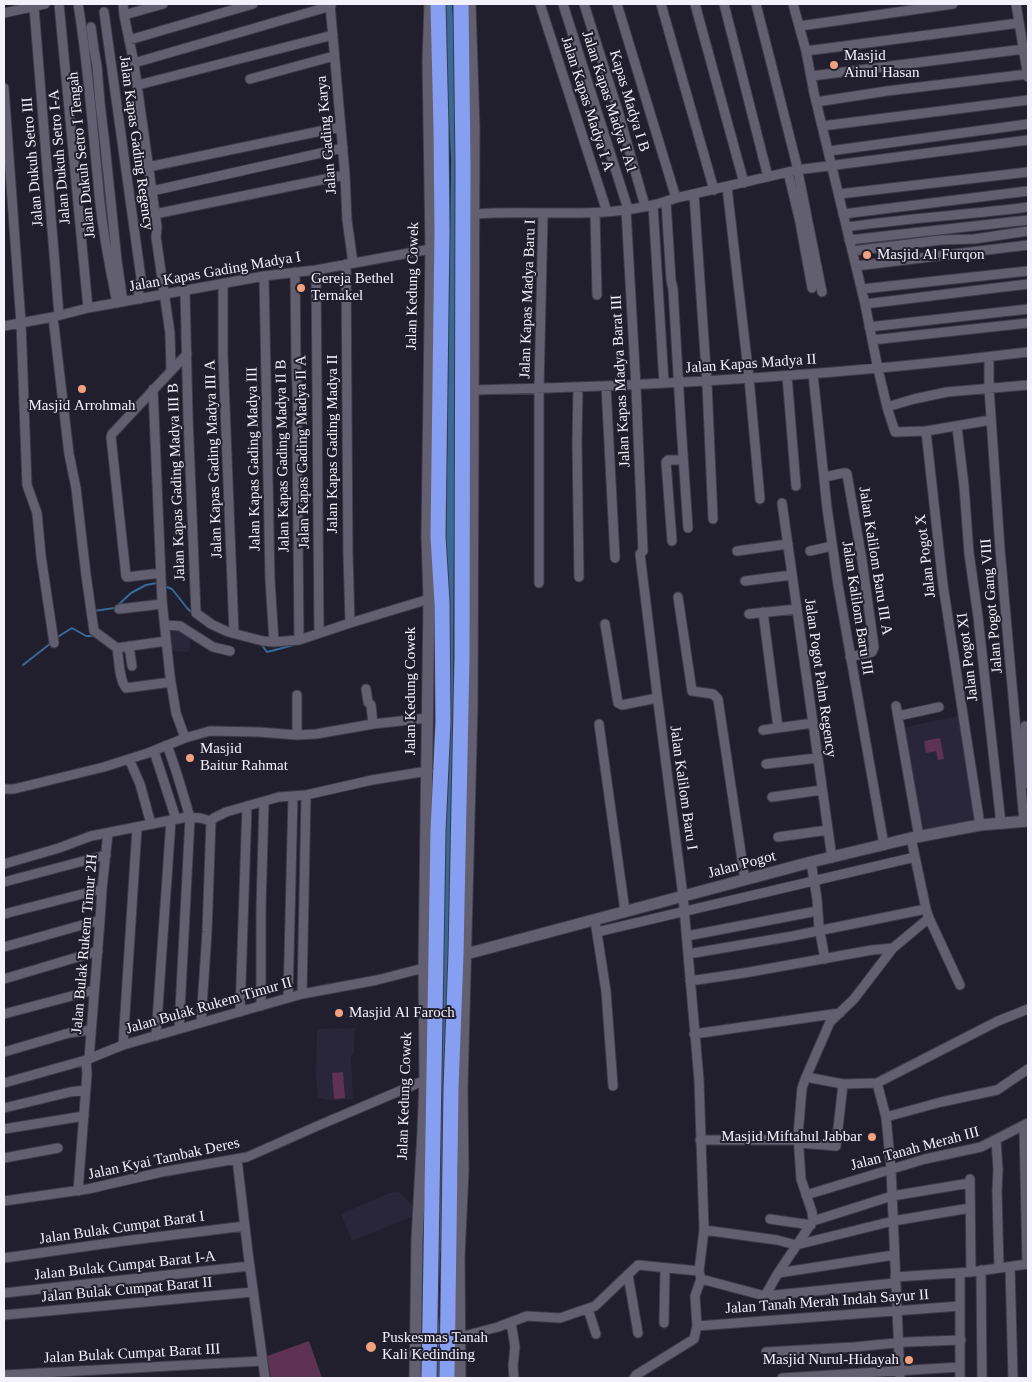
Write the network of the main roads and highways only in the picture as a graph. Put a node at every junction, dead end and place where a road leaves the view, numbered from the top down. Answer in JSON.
{"nodes":[{"id":1,"x":430,"y":4,"type":"edge"},
{"id":2,"x":438,"y":4,"type":"edge"},
{"id":3,"x":461,"y":4,"type":"edge"},
{"id":4,"x":470,"y":4,"type":"edge"},
{"id":5,"x":461,"y":52,"type":"junction"},
{"id":6,"x":449,"y":134,"type":"junction"},
{"id":7,"x":457,"y":158,"type":"junction"},
{"id":8,"x":442,"y":232,"type":"junction"},
{"id":9,"x":433,"y":536,"type":"junction"},
{"id":10,"x":467,"y":543,"type":"junction"},
{"id":11,"x":434,"y":602,"type":"junction"},
{"id":12,"x":1026,"y":821,"type":"edge"},
{"id":13,"x":466,"y":954,"type":"junction"},
{"id":14,"x":430,"y":1078,"type":"junction"},
{"id":15,"x":456,"y":1089,"type":"junction"},
{"id":16,"x":438,"y":1319,"type":"junction"},
{"id":17,"x":442,"y":1337,"type":"junction"},
{"id":18,"x":415,"y":1378,"type":"edge"},
{"id":19,"x":429,"y":1378,"type":"edge"},
{"id":20,"x":447,"y":1378,"type":"edge"},
{"id":21,"x":460,"y":1378,"type":"edge"}],
"edges":[{"from":1,"to":9,"type":"main road","name":"Jalan Kedung Cowek"},
{"from":2,"to":6,"type":"highway","name":"Jalan Kedung Cowek"},
{"from":3,"to":5,"type":"highway","name":"Jalan Kedung Cowek"},
{"from":4,"to":10,"type":"main road","name":"Jalan Kedung Cowek"},
{"from":5,"to":6,"type":"highway"},
{"from":5,"to":7,"type":"highway","name":"Jalan Kedung Cowek"},
{"from":6,"to":8,"type":"highway","name":"Jalan Kedung Cowek"},
{"from":7,"to":8,"type":"highway"},
{"from":7,"to":10,"type":"highway","name":"Jalan Kedung Cowek"},
{"from":8,"to":9,"type":"highway","name":"Jalan Kedung Cowek"},
{"from":9,"to":11,"type":"highway","name":"Jalan Kedung Cowek"},
{"from":10,"to":13,"type":"main road","name":"Jalan Kedung Cowek"},
{"from":10,"to":15,"type":"highway","name":"Jalan Kedung Cowek"},
{"from":11,"to":14,"type":"main road","name":"Jalan Kedung Cowek"},
{"from":11,"to":14,"type":"highway","name":"Jalan Kedung Cowek"},
{"from":12,"to":13,"type":"main road","name":"Jalan Pogot"},
{"from":13,"to":15,"type":"main road","name":"Jalan Kedung Cowek"},
{"from":14,"to":16,"type":"highway","name":"Jalan Kedung Cowek"},
{"from":14,"to":18,"type":"main road","name":"Jalan Kedung Cowek"},
{"from":15,"to":16,"type":"highway","name":"Jalan Kedung Cowek"},
{"from":15,"to":17,"type":"main road","name":"Jalan Kedung Cowek"},
{"from":16,"to":17,"type":"highway","name":"Jalan Kedung Cowek"},
{"from":17,"to":19,"type":"highway","name":"Jalan Kedung Cowek"},
{"from":17,"to":20,"type":"highway","name":"Jalan Kedung Cowek"},
{"from":17,"to":21,"type":"main road","name":"Jalan Kedung Cowek"}]}
